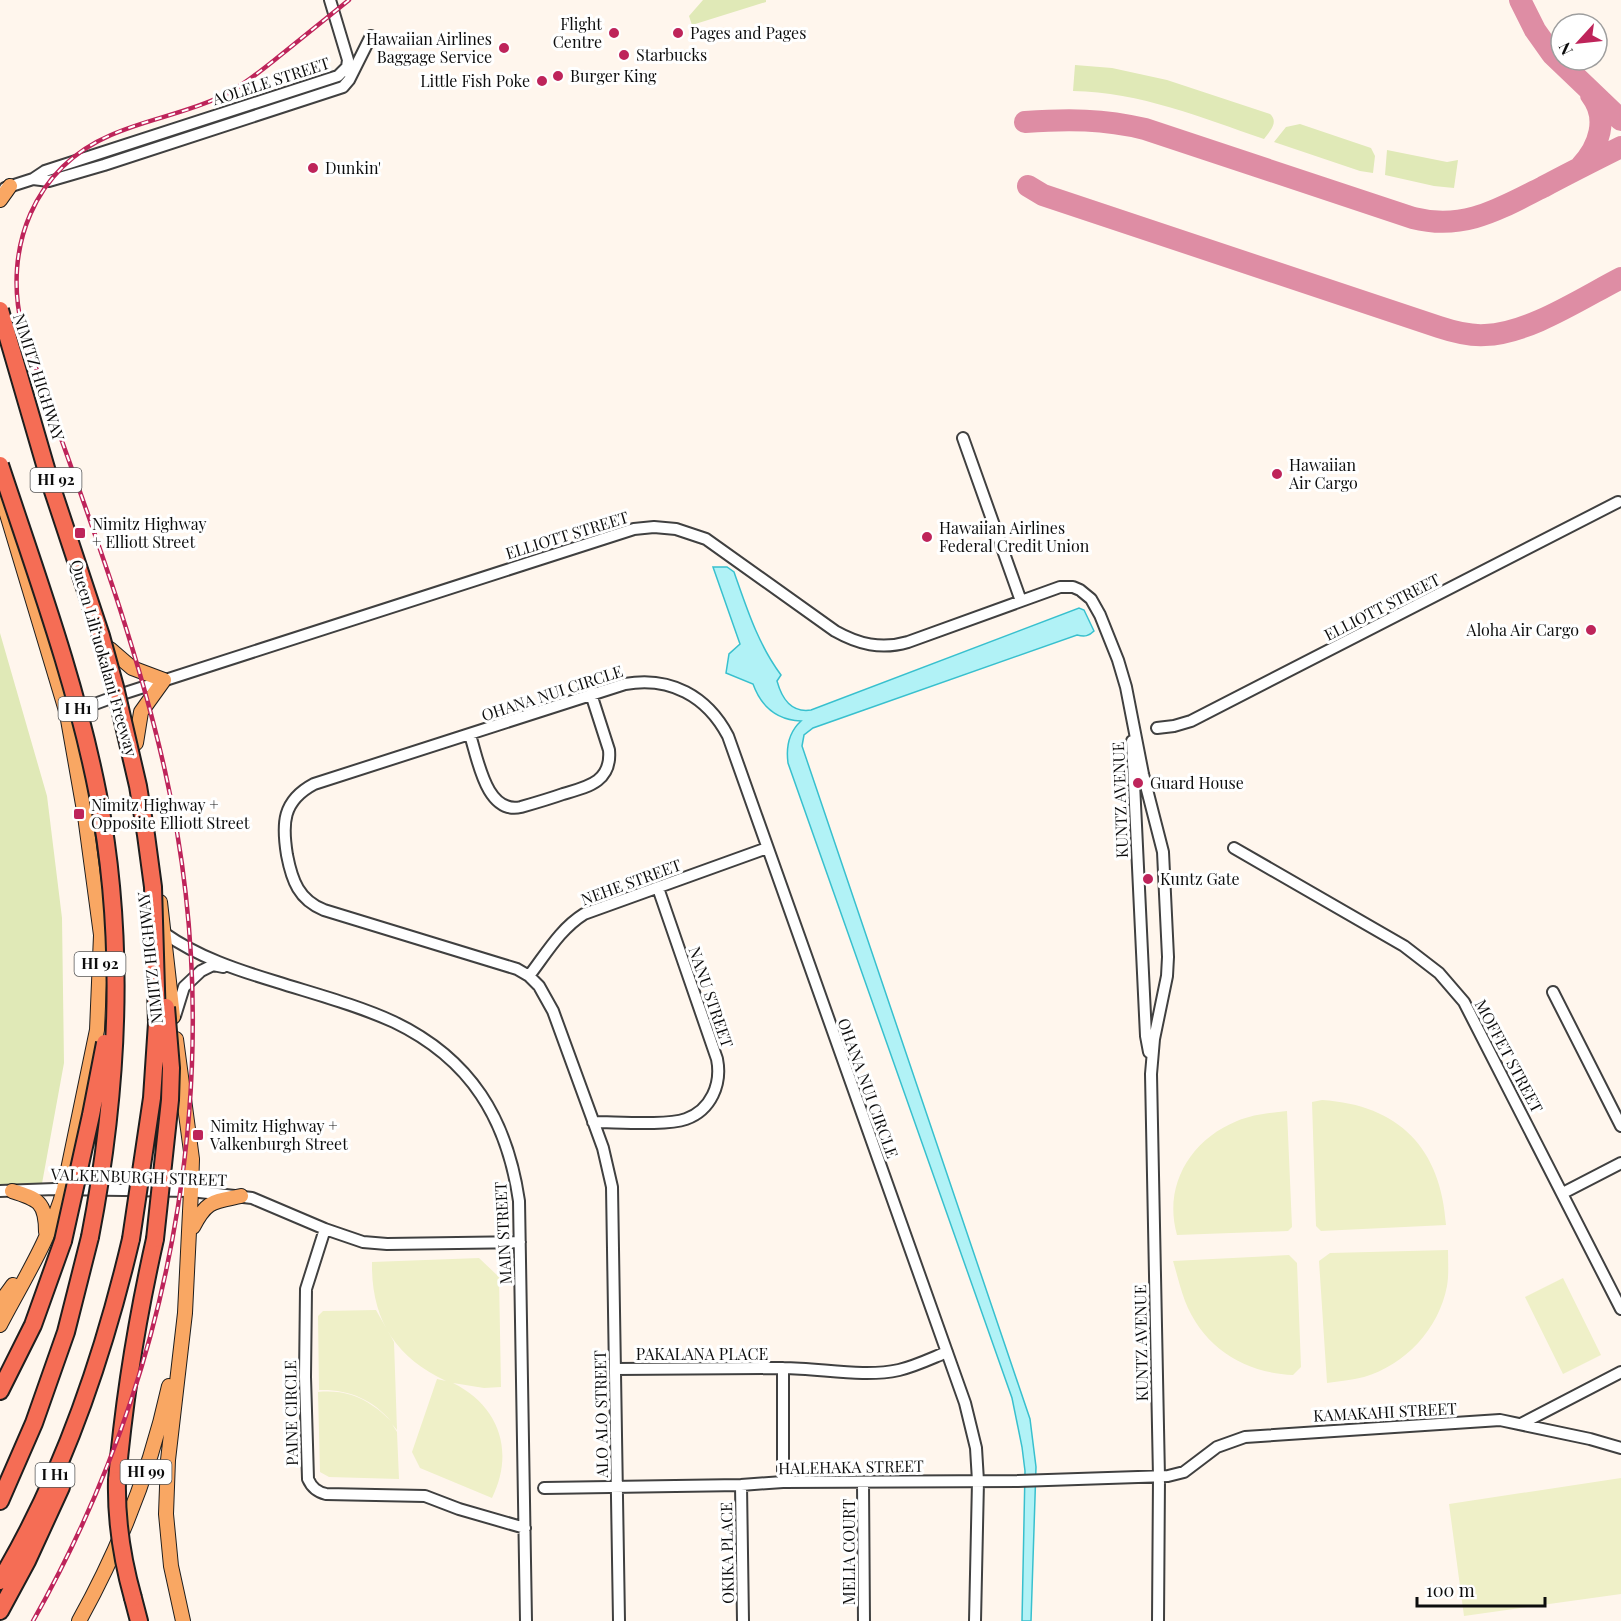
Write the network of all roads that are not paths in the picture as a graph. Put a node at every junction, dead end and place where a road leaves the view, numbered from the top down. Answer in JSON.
{"nodes":[{"id":1,"x":330,"y":0,"type":"edge"},
{"id":2,"x":371,"y":36,"type":"dead end"},
{"id":3,"x":315,"y":83,"type":"junction"},
{"id":4,"x":313,"y":97,"type":"junction"},
{"id":5,"x":138,"y":147,"type":"junction"},
{"id":6,"x":3,"y":187,"type":"edge"},
{"id":7,"x":0,"y":200,"type":"edge"},
{"id":8,"x":0,"y":310,"type":"edge"},
{"id":9,"x":0,"y":329,"type":"edge"},
{"id":10,"x":963,"y":438,"type":"dead end"},
{"id":11,"x":0,"y":465,"type":"edge"},
{"id":12,"x":50,"y":482,"type":"junction"},
{"id":13,"x":0,"y":491,"type":"edge"},
{"id":14,"x":1618,"y":502,"type":"dead end"},
{"id":15,"x":1021,"y":601,"type":"junction"},
{"id":16,"x":110,"y":650,"type":"junction"},
{"id":17,"x":164,"y":680,"type":"junction"},
{"id":18,"x":122,"y":694,"type":"junction"},
{"id":19,"x":591,"y":694,"type":"junction"},
{"id":20,"x":67,"y":714,"type":"junction"},
{"id":21,"x":1156,"y":728,"type":"dead end"},
{"id":22,"x":1133,"y":730,"type":"junction"},
{"id":23,"x":470,"y":735,"type":"junction"},
{"id":24,"x":136,"y":742,"type":"junction"},
{"id":25,"x":767,"y":848,"type":"junction"},
{"id":26,"x":1234,"y":848,"type":"dead end"},
{"id":27,"x":153,"y":888,"type":"junction"},
{"id":28,"x":658,"y":888,"type":"junction"},
{"id":29,"x":164,"y":933,"type":"junction"},
{"id":30,"x":115,"y":962,"type":"junction"},
{"id":31,"x":238,"y":970,"type":"junction"},
{"id":32,"x":529,"y":976,"type":"junction"},
{"id":33,"x":1553,"y":992,"type":"dead end"},
{"id":34,"x":173,"y":1021,"type":"junction"},
{"id":35,"x":1151,"y":1064,"type":"junction"},
{"id":36,"x":593,"y":1122,"type":"junction"},
{"id":37,"x":1621,"y":1126,"type":"edge"},
{"id":38,"x":1621,"y":1163,"type":"edge"},
{"id":39,"x":64,"y":1189,"type":"junction"},
{"id":40,"x":6,"y":1191,"type":"edge"},
{"id":41,"x":191,"y":1191,"type":"junction"},
{"id":42,"x":1563,"y":1193,"type":"junction"},
{"id":43,"x":241,"y":1196,"type":"junction"},
{"id":44,"x":613,"y":1207,"type":"joint"},
{"id":45,"x":325,"y":1229,"type":"junction"},
{"id":46,"x":190,"y":1232,"type":"junction"},
{"id":47,"x":46,"y":1233,"type":"junction"},
{"id":48,"x":520,"y":1242,"type":"junction"},
{"id":49,"x":40,"y":1249,"type":"junction"},
{"id":50,"x":0,"y":1303,"type":"edge"},
{"id":51,"x":1621,"y":1309,"type":"edge"},
{"id":52,"x":185,"y":1313,"type":"junction"},
{"id":53,"x":0,"y":1325,"type":"edge"},
{"id":54,"x":948,"y":1352,"type":"junction"},
{"id":55,"x":98,"y":1363,"type":"junction"},
{"id":56,"x":783,"y":1368,"type":"junction"},
{"id":57,"x":615,"y":1369,"type":"junction"},
{"id":58,"x":1621,"y":1372,"type":"edge"},
{"id":59,"x":0,"y":1391,"type":"edge"},
{"id":60,"x":34,"y":1423,"type":"junction"},
{"id":61,"x":1521,"y":1424,"type":"junction"},
{"id":62,"x":1621,"y":1448,"type":"edge"},
{"id":63,"x":1159,"y":1477,"type":"junction"},
{"id":64,"x":978,"y":1481,"type":"junction"},
{"id":65,"x":783,"y":1482,"type":"junction"},
{"id":66,"x":863,"y":1483,"type":"junction"},
{"id":67,"x":741,"y":1485,"type":"junction"},
{"id":68,"x":0,"y":1486,"type":"edge"},
{"id":69,"x":616,"y":1486,"type":"junction"},
{"id":70,"x":544,"y":1488,"type":"dead end"},
{"id":71,"x":0,"y":1501,"type":"edge"},
{"id":72,"x":525,"y":1528,"type":"junction"},
{"id":73,"x":0,"y":1581,"type":"edge"},
{"id":74,"x":0,"y":1611,"type":"edge"},
{"id":75,"x":79,"y":1621,"type":"edge"},
{"id":76,"x":140,"y":1621,"type":"edge"},
{"id":77,"x":183,"y":1621,"type":"edge"},
{"id":78,"x":526,"y":1621,"type":"edge"},
{"id":79,"x":619,"y":1621,"type":"edge"},
{"id":80,"x":743,"y":1621,"type":"edge"},
{"id":81,"x":864,"y":1621,"type":"edge"},
{"id":82,"x":975,"y":1621,"type":"edge"},
{"id":83,"x":1158,"y":1621,"type":"edge"}],
"edges":[{"from":1,"to":3,"type":"street","name":"AOLELE STREET"},
{"from":2,"to":4,"type":"street","name":"AOLELE STREET"},
{"from":3,"to":4,"type":"street"},
{"from":3,"to":5,"type":"street","name":"AOLELE STREET"},
{"from":4,"to":5,"type":"street","name":"AOLELE STREET"},
{"from":5,"to":6,"type":"street","name":"AOLELE STREET"},
{"from":6,"to":7,"type":"main road"},
{"from":8,"to":12,"type":"highway","bridge":true},
{"from":8,"to":16,"type":"main road","name":"NIMITZ HIGHWAY","number":"HI 92"},
{"from":9,"to":12,"type":"highway","name":"Queen Liliʻuokalani Freeway","number":"I H1","bridge":true},
{"from":10,"to":15,"type":"street"},
{"from":11,"to":30,"type":"highway","number":"I H1","bridge":true},
{"from":12,"to":27,"type":"highway","name":"Queen Liliʻuokalani Freeway","number":"I H1","bridge":true},
{"from":13,"to":20,"type":"main road","number":"HI 92"},
{"from":14,"to":21,"type":"street","name":"ELLIOTT STREET"},
{"from":15,"to":17,"type":"street","name":"ELLIOTT STREET"},
{"from":15,"to":22,"type":"street","name":"ELLIOTT STREET"},
{"from":16,"to":17,"type":"main road"},
{"from":16,"to":18,"type":"main road","name":"NIMITZ HIGHWAY","number":"HI 92"},
{"from":17,"to":18,"type":"street","name":"ELLIOTT STREET"},
{"from":17,"to":24,"type":"main road"},
{"from":18,"to":20,"type":"street","name":"ELLIOTT STREET"},
{"from":18,"to":24,"type":"main road","name":"NIMITZ HIGHWAY","number":"HI 92"},
{"from":19,"to":23,"type":"street","name":"OHANA NUI CIRCLE"},
{"from":19,"to":23,"type":"street"},
{"from":19,"to":25,"type":"street","name":"OHANA NUI CIRCLE"},
{"from":20,"to":39,"type":"main road","number":"HI 92"},
{"from":22,"to":35,"type":"street","name":"KUNTZ AVENUE"},
{"from":22,"to":35,"type":"street","name":"KUNTZ AVENUE"},
{"from":23,"to":32,"type":"street","name":"OHANA NUI CIRCLE"},
{"from":24,"to":29,"type":"main road","name":"NIMITZ HIGHWAY","number":"HI 92"},
{"from":25,"to":28,"type":"street","name":"NEHE STREET"},
{"from":25,"to":54,"type":"street","name":"OHANA NUI CIRCLE"},
{"from":26,"to":42,"type":"street","name":"MOFFET STREET"},
{"from":27,"to":55,"type":"highway","name":"Queen Liliʻuokalani Freeway","number":"I H1","bridge":true},
{"from":27,"to":76,"type":"highway","bridge":true},
{"from":28,"to":32,"type":"street","name":"NEHE STREET"},
{"from":28,"to":36,"type":"street","name":"NANU STREET"},
{"from":29,"to":31,"type":"street","name":"MAIN STREET"},
{"from":29,"to":34,"type":"main road","name":"NIMITZ HIGHWAY","number":"HI 92"},
{"from":30,"to":59,"type":"highway","bridge":true},
{"from":30,"to":60,"type":"highway","number":"I H1","bridge":true},
{"from":31,"to":34,"type":"street","name":"MAIN STREET"},
{"from":31,"to":48,"type":"street","name":"MAIN STREET"},
{"from":32,"to":36,"type":"street","name":"OHANA NUI CIRCLE"},
{"from":33,"to":37,"type":"street"},
{"from":34,"to":41,"type":"main road","name":"NIMITZ HIGHWAY","number":"HI 92"},
{"from":35,"to":63,"type":"street","name":"KUNTZ AVENUE"},
{"from":36,"to":44,"type":"street","name":"OHANA NUI CIRCLE"},
{"from":38,"to":42,"type":"street"},
{"from":39,"to":40,"type":"street","name":"VALKENBURGH STREET"},
{"from":39,"to":41,"type":"street","name":"VALKENBURGH STREET"},
{"from":39,"to":47,"type":"main road","number":"HI 92"},
{"from":40,"to":47,"type":"main road"},
{"from":41,"to":43,"type":"street","name":"VALKENBURGH STREET"},
{"from":41,"to":46,"type":"main road","name":"NIMITZ HIGHWAY","number":"HI 92"},
{"from":42,"to":51,"type":"street","name":"MOFFET STREET"},
{"from":43,"to":45,"type":"street","name":"VALKENBURGH STREET"},
{"from":43,"to":46,"type":"main road"},
{"from":44,"to":57,"type":"street","name":"ALO ALO STREET"},
{"from":45,"to":48,"type":"street","name":"VALKENBURGH STREET"},
{"from":45,"to":72,"type":"street","name":"PAINE CIRCLE"},
{"from":46,"to":52,"type":"main road","name":"NIMITZ HIGHWAY","number":"HI 92"},
{"from":47,"to":49,"type":"main road","number":"HI 92"},
{"from":48,"to":72,"type":"street","name":"MAIN STREET"},
{"from":49,"to":50,"type":"main road"},
{"from":49,"to":53,"type":"main road","number":"HI 92"},
{"from":52,"to":75,"type":"main road","number":"HI 99"},
{"from":52,"to":77,"type":"main road","name":"NIMITZ HIGHWAY","number":"HI 92"},
{"from":54,"to":56,"type":"street"},
{"from":54,"to":64,"type":"street","name":"OHANA NUI CIRCLE"},
{"from":55,"to":73,"type":"highway","name":"Queen Liliʻuokalani Freeway","number":"I H1"},
{"from":55,"to":74,"type":"highway"},
{"from":56,"to":57,"type":"street","name":"PAKALANA PLACE"},
{"from":56,"to":65,"type":"street","name":"PAKALANA PLACE"},
{"from":57,"to":69,"type":"street","name":"ALO ALO STREET"},
{"from":58,"to":61,"type":"street"},
{"from":60,"to":68,"type":"highway"},
{"from":60,"to":71,"type":"highway","number":"I H1"},
{"from":61,"to":62,"type":"street","name":"KAMAKAHI STREET"},
{"from":61,"to":63,"type":"street","name":"KAMAKAHI STREET"},
{"from":63,"to":64,"type":"street","name":"HALEHAKA STREET"},
{"from":63,"to":83,"type":"street","name":"KUNTZ AVENUE"},
{"from":64,"to":66,"type":"street","name":"HALEHAKA STREET"},
{"from":64,"to":82,"type":"street","name":"OHANA NUI CIRCLE"},
{"from":65,"to":66,"type":"street","name":"HALEHAKA STREET"},
{"from":65,"to":67,"type":"street","name":"HALEHAKA STREET"},
{"from":66,"to":81,"type":"street","name":"MELIA COURT"},
{"from":67,"to":69,"type":"street","name":"HALEHAKA STREET"},
{"from":67,"to":80,"type":"street","name":"OKIKA PLACE"},
{"from":69,"to":70,"type":"street","name":"HALEHAKA STREET"},
{"from":69,"to":79,"type":"street","name":"ALO ALO STREET"},
{"from":72,"to":78,"type":"street","name":"MAIN STREET"}]}
